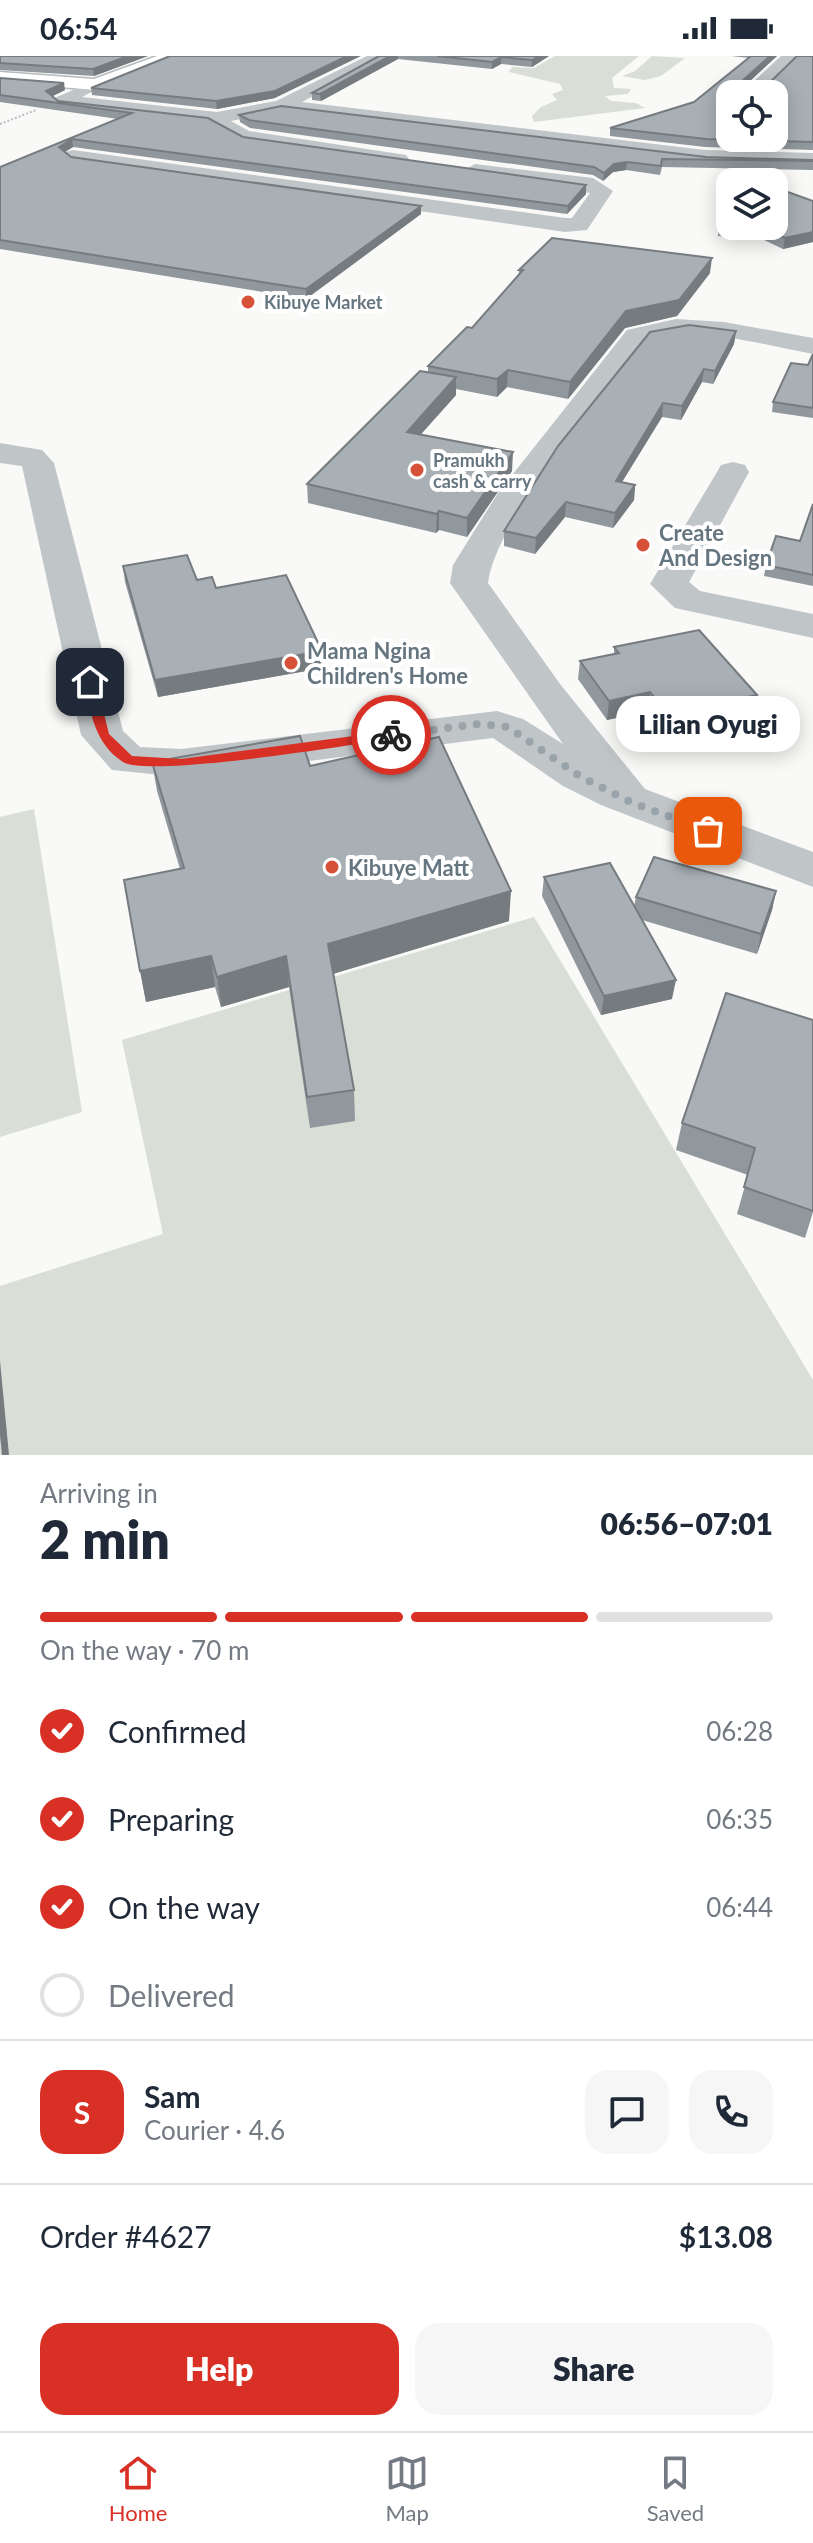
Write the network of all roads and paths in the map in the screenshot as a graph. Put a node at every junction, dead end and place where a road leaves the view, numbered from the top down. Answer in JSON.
{"nodes":[{"id":1,"x":172,"y":56,"type":"edge"},
{"id":2,"x":380,"y":56,"type":"edge"},
{"id":3,"x":791,"y":63,"type":"edge"},
{"id":4,"x":0,"y":77,"type":"edge"},
{"id":5,"x":768,"y":80,"type":"edge"},
{"id":6,"x":96,"y":85,"type":"junction"},
{"id":7,"x":59,"y":100,"type":"junction"},
{"id":8,"x":281,"y":105,"type":"junction"},
{"id":9,"x":220,"y":118,"type":"junction"},
{"id":10,"x":0,"y":124,"type":"edge"},
{"id":11,"x":73,"y":156,"type":"edge"},
{"id":12,"x":813,"y":159,"type":"edge"},
{"id":13,"x":420,"y":162,"type":"edge"},
{"id":14,"x":449,"y":166,"type":"edge"},
{"id":15,"x":813,"y":346,"type":"edge"},
{"id":16,"x":0,"y":453,"type":"edge"},
{"id":17,"x":733,"y":472,"type":"dead end"},
{"id":18,"x":813,"y":626,"type":"edge"},
{"id":19,"x":633,"y":803,"type":"junction"},
{"id":20,"x":813,"y":870,"type":"edge"}],
"edges":[{"from":1,"to":6,"type":"main road"},
{"from":2,"to":8,"type":"street"},
{"from":3,"to":5,"type":"street"},
{"from":4,"to":6,"type":"main road"},
{"from":6,"to":7,"type":"street"},
{"from":7,"to":9,"type":"street"},
{"from":7,"to":10,"type":"path"},
{"from":8,"to":9,"type":"street"},
{"from":8,"to":12,"type":"street"},
{"from":9,"to":13,"type":"street"},
{"from":11,"to":14,"type":"street"},
{"from":15,"to":19,"type":"street"},
{"from":16,"to":19,"type":"street"},
{"from":17,"to":18,"type":"street"},
{"from":19,"to":20,"type":"street"}]}
